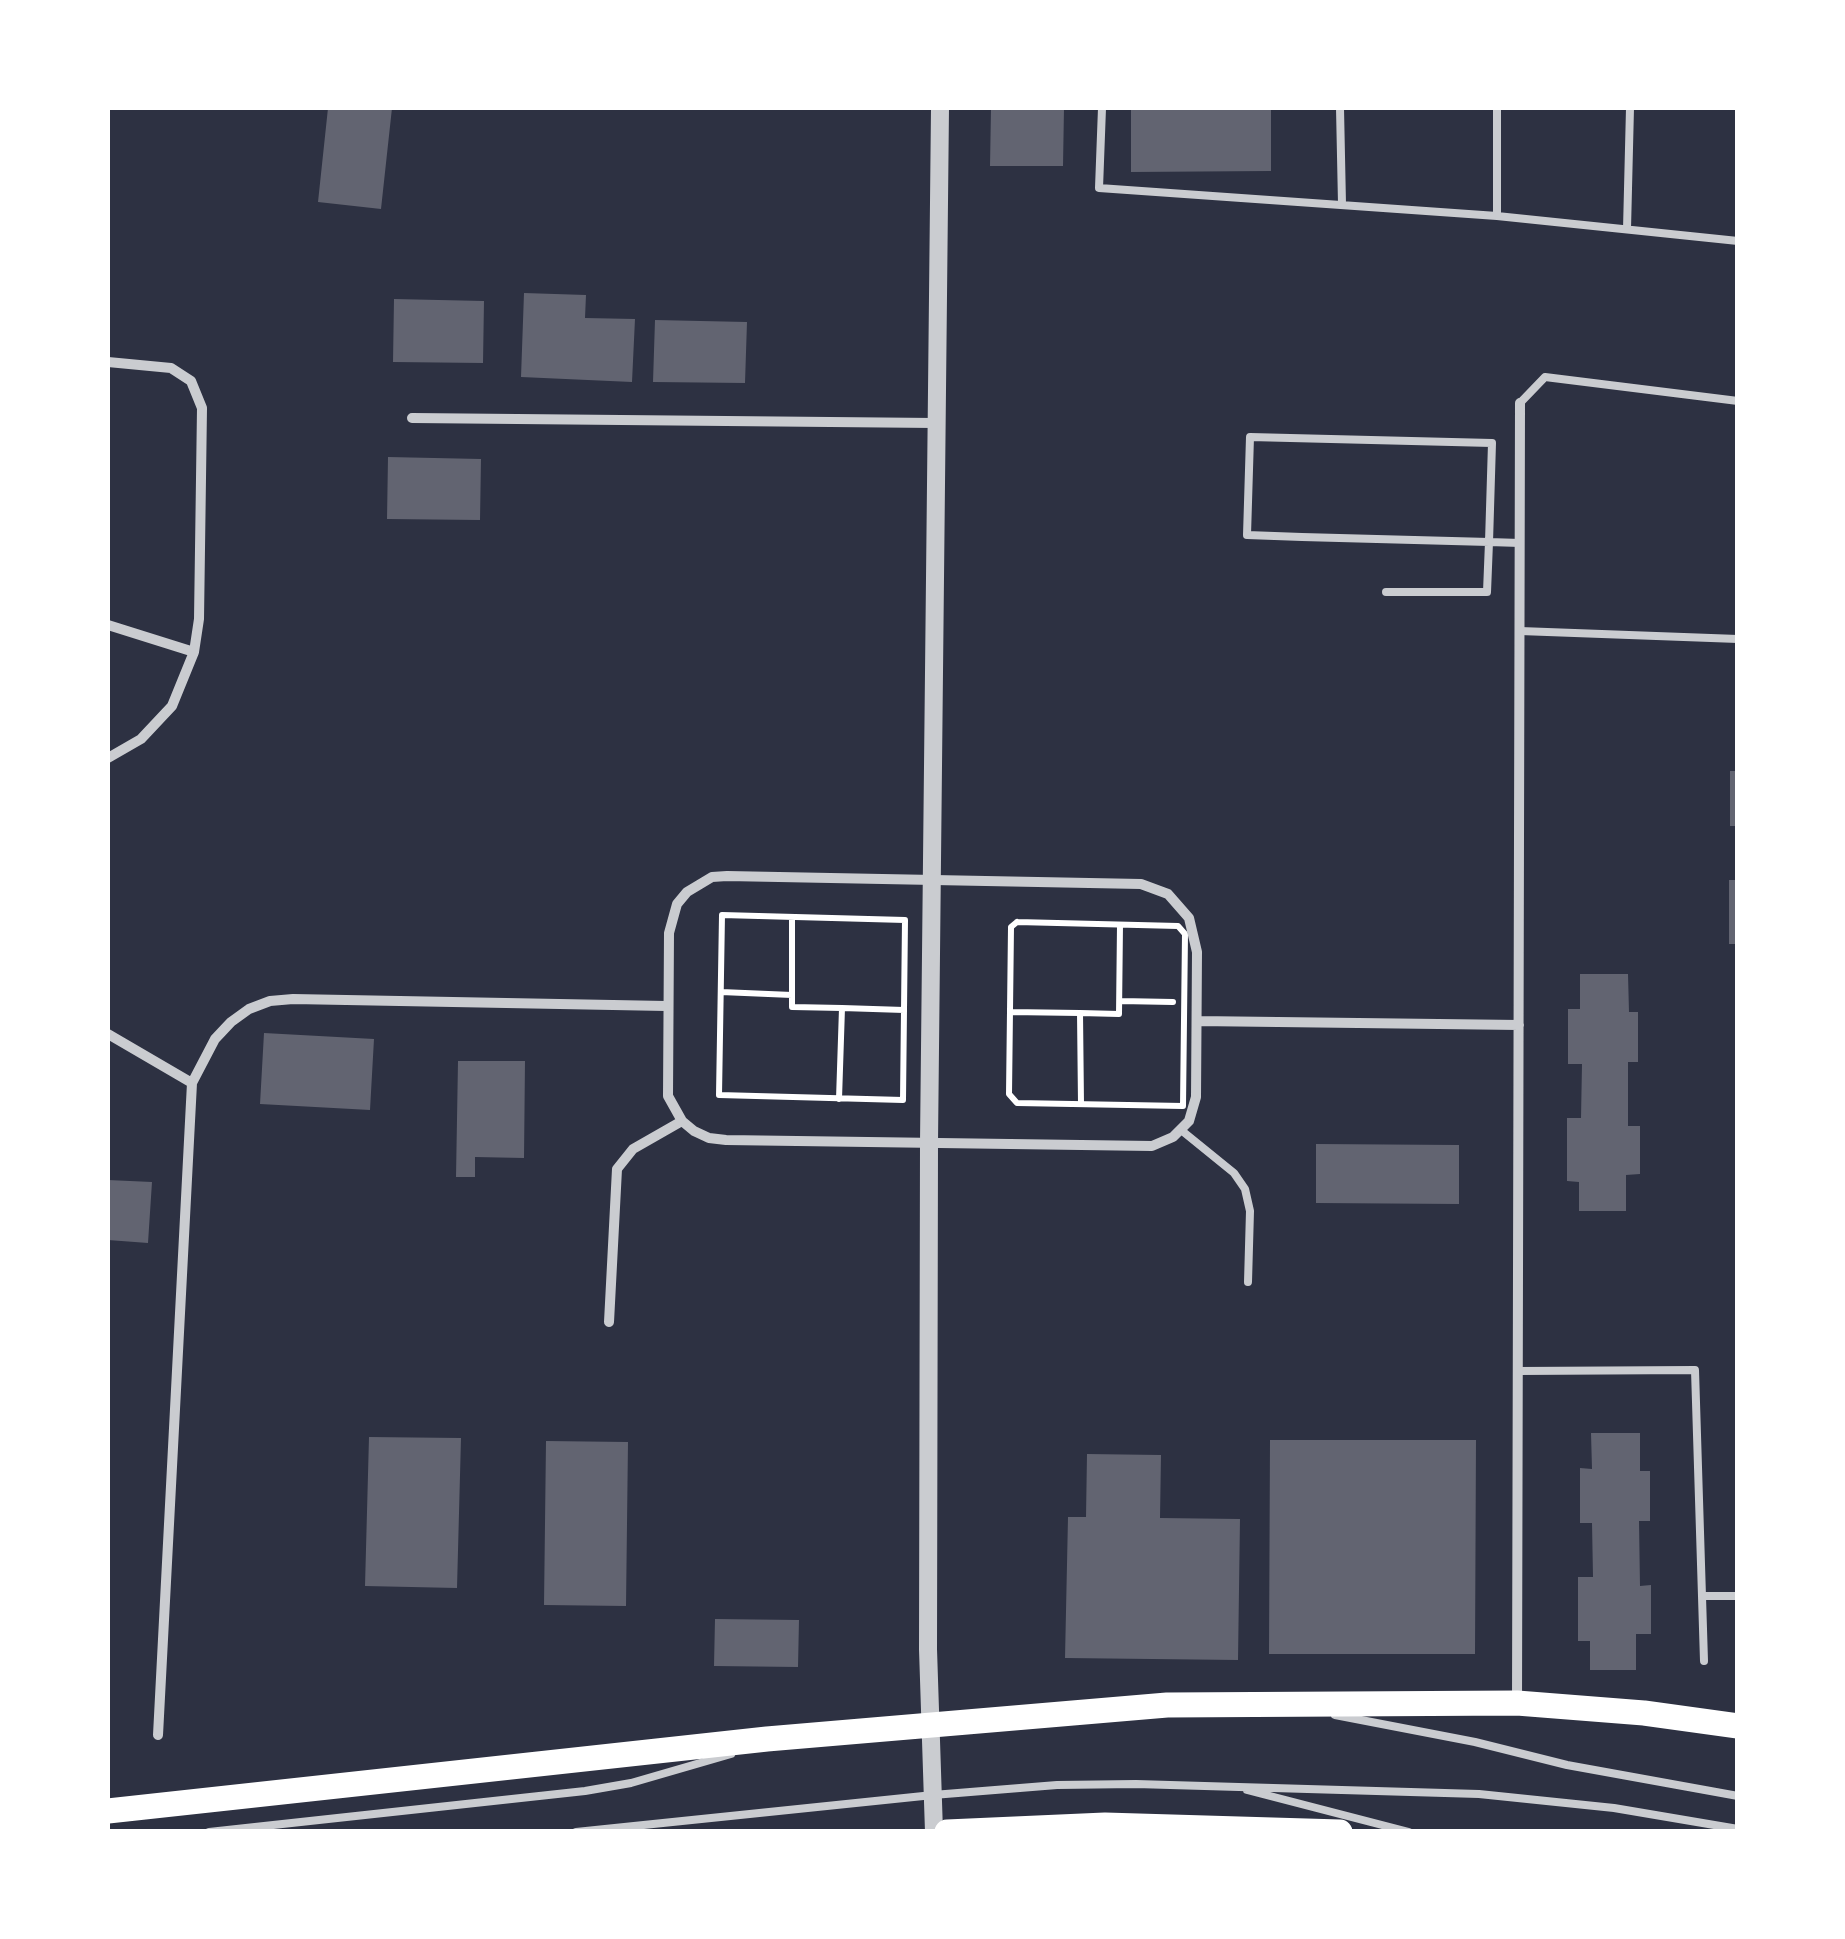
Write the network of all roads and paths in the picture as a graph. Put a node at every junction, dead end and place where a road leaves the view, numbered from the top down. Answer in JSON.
{"nodes":[{"id":1,"x":940,"y":108,"type":"edge"},
{"id":2,"x":1102,"y":108,"type":"edge"},
{"id":3,"x":1340,"y":108,"type":"edge"},
{"id":4,"x":1498,"y":108,"type":"edge"},
{"id":5,"x":1630,"y":108,"type":"edge"},
{"id":6,"x":1342,"y":204,"type":"junction"},
{"id":7,"x":1497,"y":216,"type":"junction"},
{"id":8,"x":1626,"y":228,"type":"junction"},
{"id":9,"x":1738,"y":241,"type":"edge"},
{"id":10,"x":108,"y":362,"type":"edge"},
{"id":11,"x":1738,"y":401,"type":"edge"},
{"id":12,"x":1520,"y":403,"type":"joint"},
{"id":13,"x":412,"y":418,"type":"dead end"},
{"id":14,"x":935,"y":423,"type":"junction"},
{"id":15,"x":1489,"y":542,"type":"junction"},
{"id":16,"x":1520,"y":542,"type":"junction"},
{"id":17,"x":1386,"y":592,"type":"dead end"},
{"id":18,"x":108,"y":625,"type":"edge"},
{"id":19,"x":1520,"y":631,"type":"junction"},
{"id":20,"x":1738,"y":639,"type":"edge"},
{"id":21,"x":194,"y":652,"type":"junction"},
{"id":22,"x":108,"y":758,"type":"edge"},
{"id":23,"x":930,"y":880,"type":"junction"},
{"id":24,"x":792,"y":917,"type":"junction"},
{"id":25,"x":1120,"y":924,"type":"junction"},
{"id":26,"x":721,"y":992,"type":"junction"},
{"id":27,"x":792,"y":995,"type":"junction"},
{"id":28,"x":1120,"y":1001,"type":"junction"},
{"id":29,"x":1184,"y":1002,"type":"junction"},
{"id":30,"x":666,"y":1006,"type":"junction"},
{"id":31,"x":842,"y":1008,"type":"junction"},
{"id":32,"x":904,"y":1010,"type":"junction"},
{"id":33,"x":1010,"y":1012,"type":"junction"},
{"id":34,"x":1080,"y":1014,"type":"junction"},
{"id":35,"x":1197,"y":1021,"type":"junction"},
{"id":36,"x":1519,"y":1025,"type":"junction"},
{"id":37,"x":108,"y":1034,"type":"edge"},
{"id":38,"x":192,"y":1083,"type":"junction"},
{"id":39,"x":840,"y":1099,"type":"junction"},
{"id":40,"x":1082,"y":1104,"type":"junction"},
{"id":41,"x":682,"y":1121,"type":"junction"},
{"id":42,"x":1182,"y":1130,"type":"junction"},
{"id":43,"x":929,"y":1142,"type":"junction"},
{"id":44,"x":1248,"y":1282,"type":"dead end"},
{"id":45,"x":609,"y":1322,"type":"dead end"},
{"id":46,"x":1518,"y":1371,"type":"junction"},
{"id":47,"x":1702,"y":1596,"type":"junction"},
{"id":48,"x":1738,"y":1596,"type":"edge"},
{"id":49,"x":1704,"y":1660,"type":"dead end"},
{"id":50,"x":1517,"y":1702,"type":"junction"},
{"id":51,"x":1283,"y":1706,"type":"junction"},
{"id":52,"x":931,"y":1724,"type":"junction"},
{"id":53,"x":1738,"y":1726,"type":"edge"},
{"id":54,"x":158,"y":1735,"type":"dead end"},
{"id":55,"x":767,"y":1739,"type":"junction"},
{"id":56,"x":1223,"y":1785,"type":"junction"},
{"id":57,"x":932,"y":1795,"type":"junction"},
{"id":58,"x":1738,"y":1796,"type":"edge"},
{"id":59,"x":108,"y":1811,"type":"edge"},
{"id":60,"x":1738,"y":1828,"type":"edge"},
{"id":61,"x":209,"y":1832,"type":"edge"},
{"id":62,"x":576,"y":1832,"type":"edge"},
{"id":63,"x":934,"y":1832,"type":"edge"},
{"id":64,"x":947,"y":1832,"type":"edge"},
{"id":65,"x":1340,"y":1832,"type":"edge"},
{"id":66,"x":1409,"y":1832,"type":"edge"}],
"edges":[{"from":1,"to":14,"type":"street"},
{"from":2,"to":6,"type":"lane"},
{"from":3,"to":6,"type":"lane"},
{"from":4,"to":7,"type":"lane"},
{"from":5,"to":8,"type":"lane"},
{"from":6,"to":7,"type":"lane"},
{"from":7,"to":8,"type":"lane"},
{"from":8,"to":9,"type":"lane"},
{"from":10,"to":21,"type":"street"},
{"from":11,"to":12,"type":"lane"},
{"from":12,"to":16,"type":"street"},
{"from":13,"to":14,"type":"street"},
{"from":14,"to":23,"type":"street"},
{"from":15,"to":15,"type":"lane"},
{"from":15,"to":16,"type":"lane"},
{"from":15,"to":17,"type":"lane"},
{"from":16,"to":19,"type":"street"},
{"from":18,"to":21,"type":"street"},
{"from":19,"to":20,"type":"lane"},
{"from":19,"to":36,"type":"street"},
{"from":21,"to":22,"type":"street"},
{"from":23,"to":30,"type":"street"},
{"from":23,"to":35,"type":"street"},
{"from":23,"to":43,"type":"street"},
{"from":24,"to":26,"type":"path"},
{"from":24,"to":27,"type":"path"},
{"from":24,"to":32,"type":"path"},
{"from":25,"to":28,"type":"path"},
{"from":25,"to":29,"type":"path"},
{"from":25,"to":33,"type":"path"},
{"from":26,"to":27,"type":"path"},
{"from":26,"to":39,"type":"path"},
{"from":27,"to":31,"type":"path"},
{"from":28,"to":29,"type":"path"},
{"from":28,"to":34,"type":"path"},
{"from":29,"to":40,"type":"path"},
{"from":30,"to":38,"type":"street"},
{"from":30,"to":41,"type":"street"},
{"from":31,"to":32,"type":"path"},
{"from":31,"to":39,"type":"path"},
{"from":32,"to":39,"type":"path"},
{"from":33,"to":34,"type":"path"},
{"from":33,"to":40,"type":"path"},
{"from":34,"to":40,"type":"path"},
{"from":35,"to":36,"type":"street"},
{"from":35,"to":42,"type":"street"},
{"from":36,"to":46,"type":"street"},
{"from":37,"to":38,"type":"street"},
{"from":38,"to":54,"type":"street"},
{"from":41,"to":43,"type":"street"},
{"from":41,"to":45,"type":"street"},
{"from":42,"to":43,"type":"street"},
{"from":42,"to":44,"type":"lane"},
{"from":43,"to":52,"type":"street"},
{"from":46,"to":47,"type":"lane"},
{"from":46,"to":50,"type":"street"},
{"from":47,"to":48,"type":"lane"},
{"from":47,"to":49,"type":"lane"},
{"from":50,"to":51,"type":"main road"},
{"from":50,"to":53,"type":"main road"},
{"from":51,"to":52,"type":"main road"},
{"from":51,"to":58,"type":"lane"},
{"from":52,"to":55,"type":"main road"},
{"from":52,"to":57,"type":"street"},
{"from":55,"to":59,"type":"main road"},
{"from":55,"to":61,"type":"lane"},
{"from":56,"to":57,"type":"lane"},
{"from":56,"to":60,"type":"lane"},
{"from":56,"to":66,"type":"lane"},
{"from":57,"to":62,"type":"lane"},
{"from":57,"to":63,"type":"street"},
{"from":64,"to":65,"type":"main road"}]}
